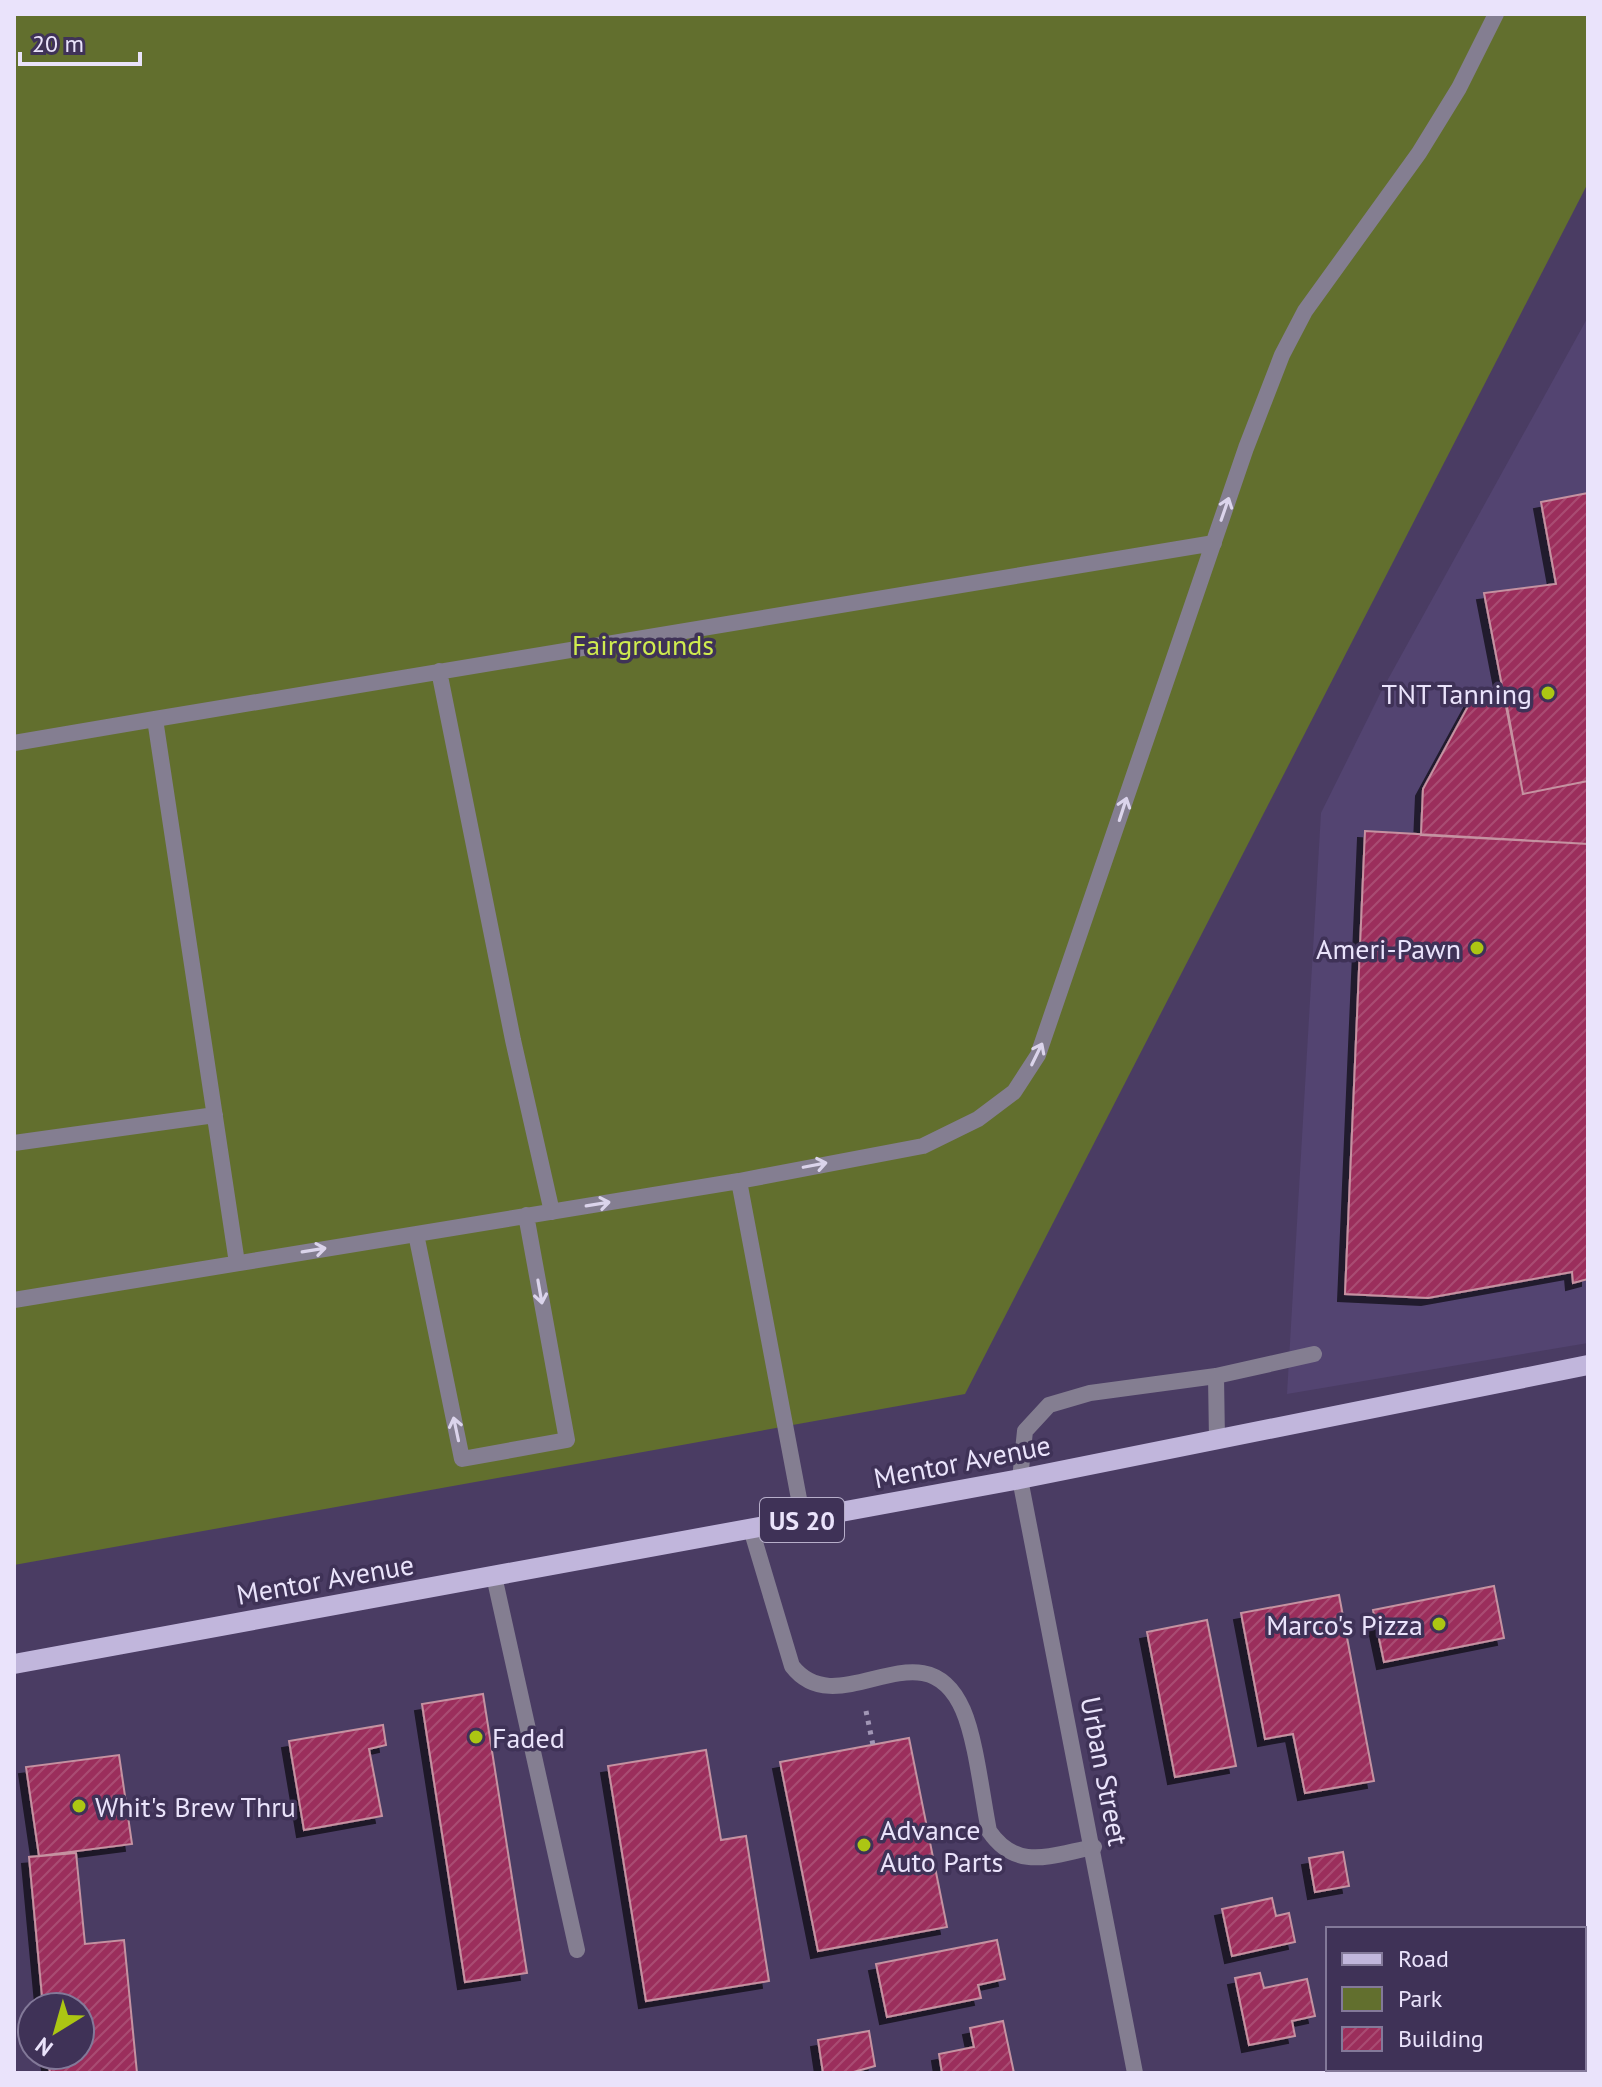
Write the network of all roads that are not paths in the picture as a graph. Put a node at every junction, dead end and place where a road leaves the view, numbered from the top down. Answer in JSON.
{"nodes":[{"id":1,"x":1496,"y":14,"type":"edge"},
{"id":2,"x":1214,"y":543,"type":"junction"},
{"id":3,"x":439,"y":671,"type":"junction"},
{"id":4,"x":155,"y":719,"type":"junction"},
{"id":5,"x":14,"y":743,"type":"edge"},
{"id":6,"x":215,"y":1115,"type":"junction"},
{"id":7,"x":14,"y":1143,"type":"edge"},
{"id":8,"x":739,"y":1181,"type":"junction"},
{"id":9,"x":552,"y":1212,"type":"junction"},
{"id":10,"x":526,"y":1215,"type":"junction"},
{"id":11,"x":416,"y":1234,"type":"junction"},
{"id":12,"x":237,"y":1263,"type":"junction"},
{"id":13,"x":14,"y":1300,"type":"edge"},
{"id":14,"x":1314,"y":1354,"type":"dead end"},
{"id":15,"x":1588,"y":1365,"type":"edge"},
{"id":16,"x":1216,"y":1376,"type":"junction"},
{"id":17,"x":1217,"y":1440,"type":"junction"},
{"id":18,"x":1020,"y":1479,"type":"junction"},
{"id":19,"x":803,"y":1520,"type":"junction"},
{"id":20,"x":751,"y":1529,"type":"junction"},
{"id":21,"x":494,"y":1576,"type":"junction"},
{"id":22,"x":14,"y":1664,"type":"edge"},
{"id":23,"x":1094,"y":1847,"type":"junction"},
{"id":24,"x":577,"y":1950,"type":"dead end"},
{"id":25,"x":1135,"y":2073,"type":"edge"}],
"edges":[{"from":2,"to":1,"type":"street","one_way":true},
{"from":2,"to":3,"type":"street"},
{"from":8,"to":2,"type":"street","one_way":true},
{"from":3,"to":4,"type":"street"},
{"from":3,"to":9,"type":"street"},
{"from":4,"to":5,"type":"street"},
{"from":4,"to":6,"type":"street"},
{"from":6,"to":7,"type":"street"},
{"from":6,"to":12,"type":"street"},
{"from":9,"to":8,"type":"street","one_way":true},
{"from":8,"to":19,"type":"street"},
{"from":9,"to":10,"type":"street"},
{"from":10,"to":11,"type":"street"},
{"from":10,"to":11,"type":"street","one_way":true},
{"from":12,"to":11,"type":"street","one_way":true},
{"from":12,"to":13,"type":"street"},
{"from":14,"to":16,"type":"street","name":"Urban Street"},
{"from":15,"to":17,"type":"main road","name":"Mentor Avenue","number":"US 20"},
{"from":16,"to":17,"type":"street"},
{"from":16,"to":18,"type":"street","name":"Urban Street"},
{"from":17,"to":18,"type":"main road","name":"Mentor Avenue","number":"US 20"},
{"from":18,"to":19,"type":"main road","name":"Mentor Avenue","number":"US 20"},
{"from":18,"to":23,"type":"street","name":"Urban Street"},
{"from":19,"to":20,"type":"main road","name":"Mentor Avenue","number":"US 20"},
{"from":20,"to":21,"type":"main road","name":"Mentor Avenue","number":"US 20"},
{"from":20,"to":23,"type":"street"},
{"from":21,"to":22,"type":"main road","name":"Mentor Avenue","number":"US 20"},
{"from":21,"to":24,"type":"street"},
{"from":23,"to":25,"type":"street","name":"Urban Street"}]}
